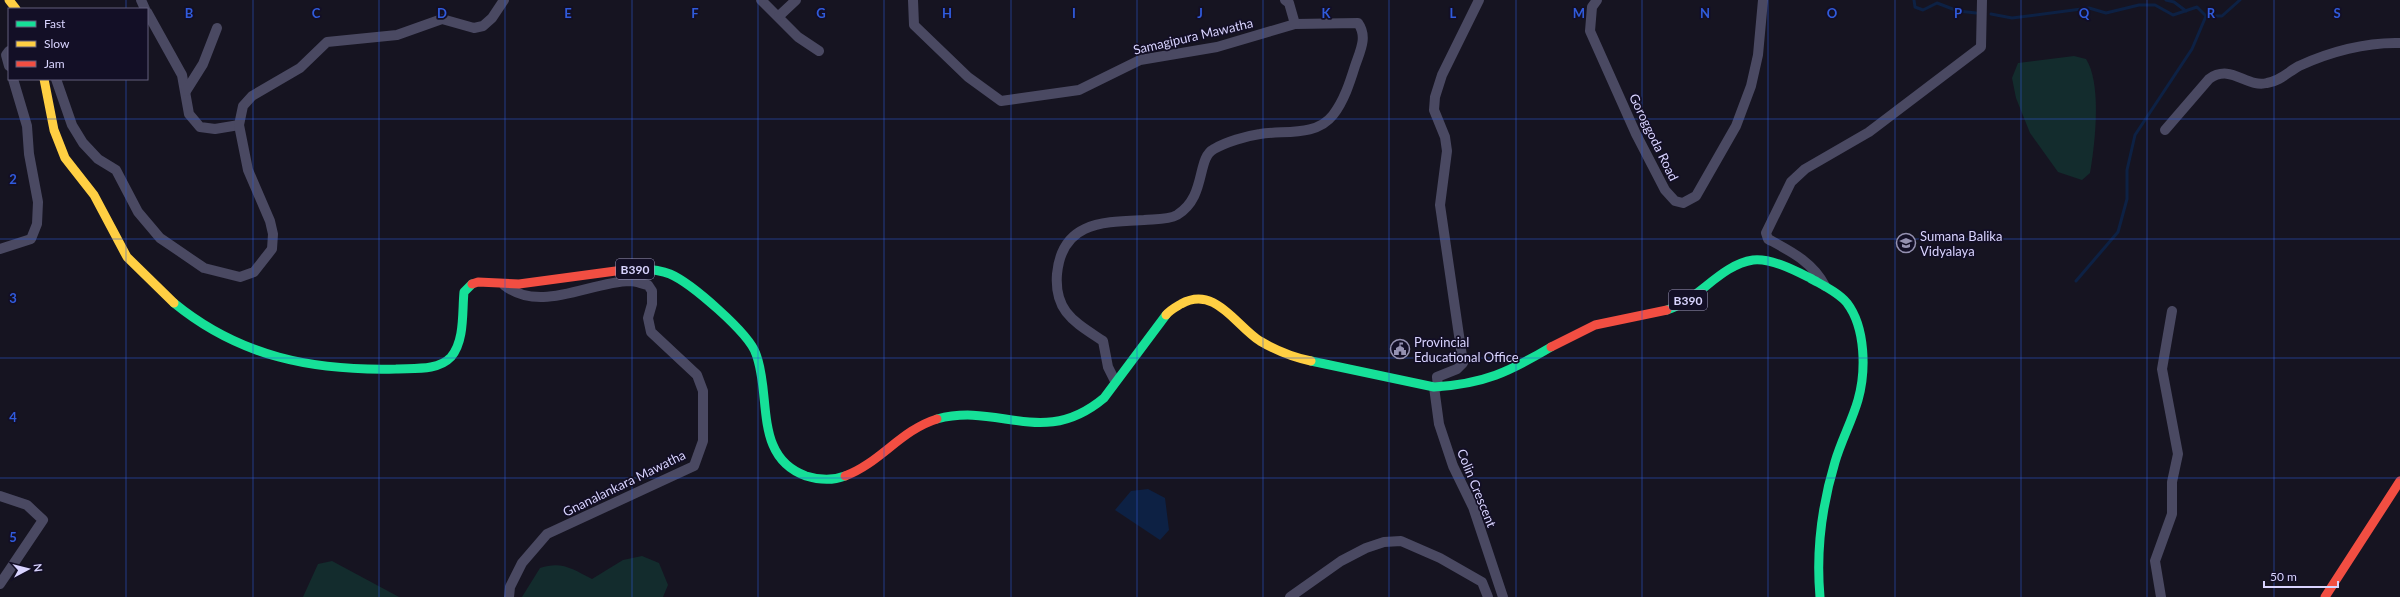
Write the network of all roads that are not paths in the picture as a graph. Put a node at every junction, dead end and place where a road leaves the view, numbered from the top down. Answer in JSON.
{"nodes":[{"id":1,"x":9,"y":0,"type":"edge"},
{"id":2,"x":504,"y":0,"type":"edge"},
{"id":3,"x":762,"y":0,"type":"edge"},
{"id":4,"x":796,"y":0,"type":"edge"},
{"id":5,"x":913,"y":0,"type":"edge"},
{"id":6,"x":1285,"y":0,"type":"edge"},
{"id":7,"x":1479,"y":0,"type":"edge"},
{"id":8,"x":1597,"y":0,"type":"edge"},
{"id":9,"x":1763,"y":0,"type":"edge"},
{"id":10,"x":1982,"y":0,"type":"edge"},
{"id":11,"x":15,"y":8,"type":"edge"},
{"id":12,"x":148,"y":14,"type":"edge"},
{"id":13,"x":779,"y":16,"type":"junction"},
{"id":14,"x":1295,"y":24,"type":"junction"},
{"id":15,"x":217,"y":28,"type":"dead end"},
{"id":16,"x":2400,"y":43,"type":"edge"},
{"id":17,"x":819,"y":51,"type":"dead end"},
{"id":18,"x":8,"y":52,"type":"edge"},
{"id":19,"x":8,"y":62,"type":"edge"},
{"id":20,"x":13,"y":80,"type":"edge"},
{"id":21,"x":44,"y":80,"type":"edge"},
{"id":22,"x":56,"y":80,"type":"edge"},
{"id":23,"x":186,"y":91,"type":"junction"},
{"id":24,"x":239,"y":125,"type":"junction"},
{"id":25,"x":2165,"y":130,"type":"dead end"},
{"id":26,"x":0,"y":249,"type":"edge"},
{"id":27,"x":500,"y":282,"type":"junction"},
{"id":28,"x":1826,"y":288,"type":"junction"},
{"id":29,"x":2172,"y":311,"type":"dead end"},
{"id":30,"x":1114,"y":381,"type":"junction"},
{"id":31,"x":1436,"y":387,"type":"junction"},
{"id":32,"x":2400,"y":481,"type":"edge"},
{"id":33,"x":0,"y":496,"type":"edge"},
{"id":34,"x":0,"y":584,"type":"edge"},
{"id":35,"x":509,"y":597,"type":"edge"},
{"id":36,"x":1290,"y":597,"type":"edge"},
{"id":37,"x":1488,"y":597,"type":"edge"},
{"id":38,"x":1503,"y":597,"type":"edge"},
{"id":39,"x":1820,"y":597,"type":"edge"},
{"id":40,"x":2161,"y":597,"type":"edge"},
{"id":41,"x":2325,"y":597,"type":"edge"}],
"edges":[{"from":1,"to":11,"type":"main road"},
{"from":2,"to":24,"type":"street"},
{"from":3,"to":13,"type":"street"},
{"from":4,"to":13,"type":"street"},
{"from":5,"to":14,"type":"street","name":"Samagipura Mawatha"},
{"from":6,"to":14,"type":"street"},
{"from":7,"to":31,"type":"street"},
{"from":8,"to":9,"type":"street","name":"Goroggoda Road"},
{"from":10,"to":28,"type":"street"},
{"from":12,"to":23,"type":"street"},
{"from":13,"to":17,"type":"street"},
{"from":14,"to":30,"type":"street","name":"Samagipura Mawatha"},
{"from":15,"to":23,"type":"street"},
{"from":16,"to":25,"type":"street"},
{"from":18,"to":19,"type":"street"},
{"from":20,"to":26,"type":"street"},
{"from":21,"to":27,"type":"main road","number":"B390"},
{"from":22,"to":24,"type":"street"},
{"from":23,"to":24,"type":"street"},
{"from":27,"to":30,"type":"main road","number":"B390"},
{"from":27,"to":35,"type":"street","name":"Gnanalankara Mawatha"},
{"from":28,"to":31,"type":"main road","number":"B390"},
{"from":28,"to":39,"type":"main road","number":"B390"},
{"from":29,"to":40,"type":"street"},
{"from":30,"to":31,"type":"main road","number":"B390"},
{"from":31,"to":38,"type":"street","name":"Colin Crescent"},
{"from":32,"to":41,"type":"main road"},
{"from":33,"to":34,"type":"street"},
{"from":36,"to":37,"type":"street"}]}
